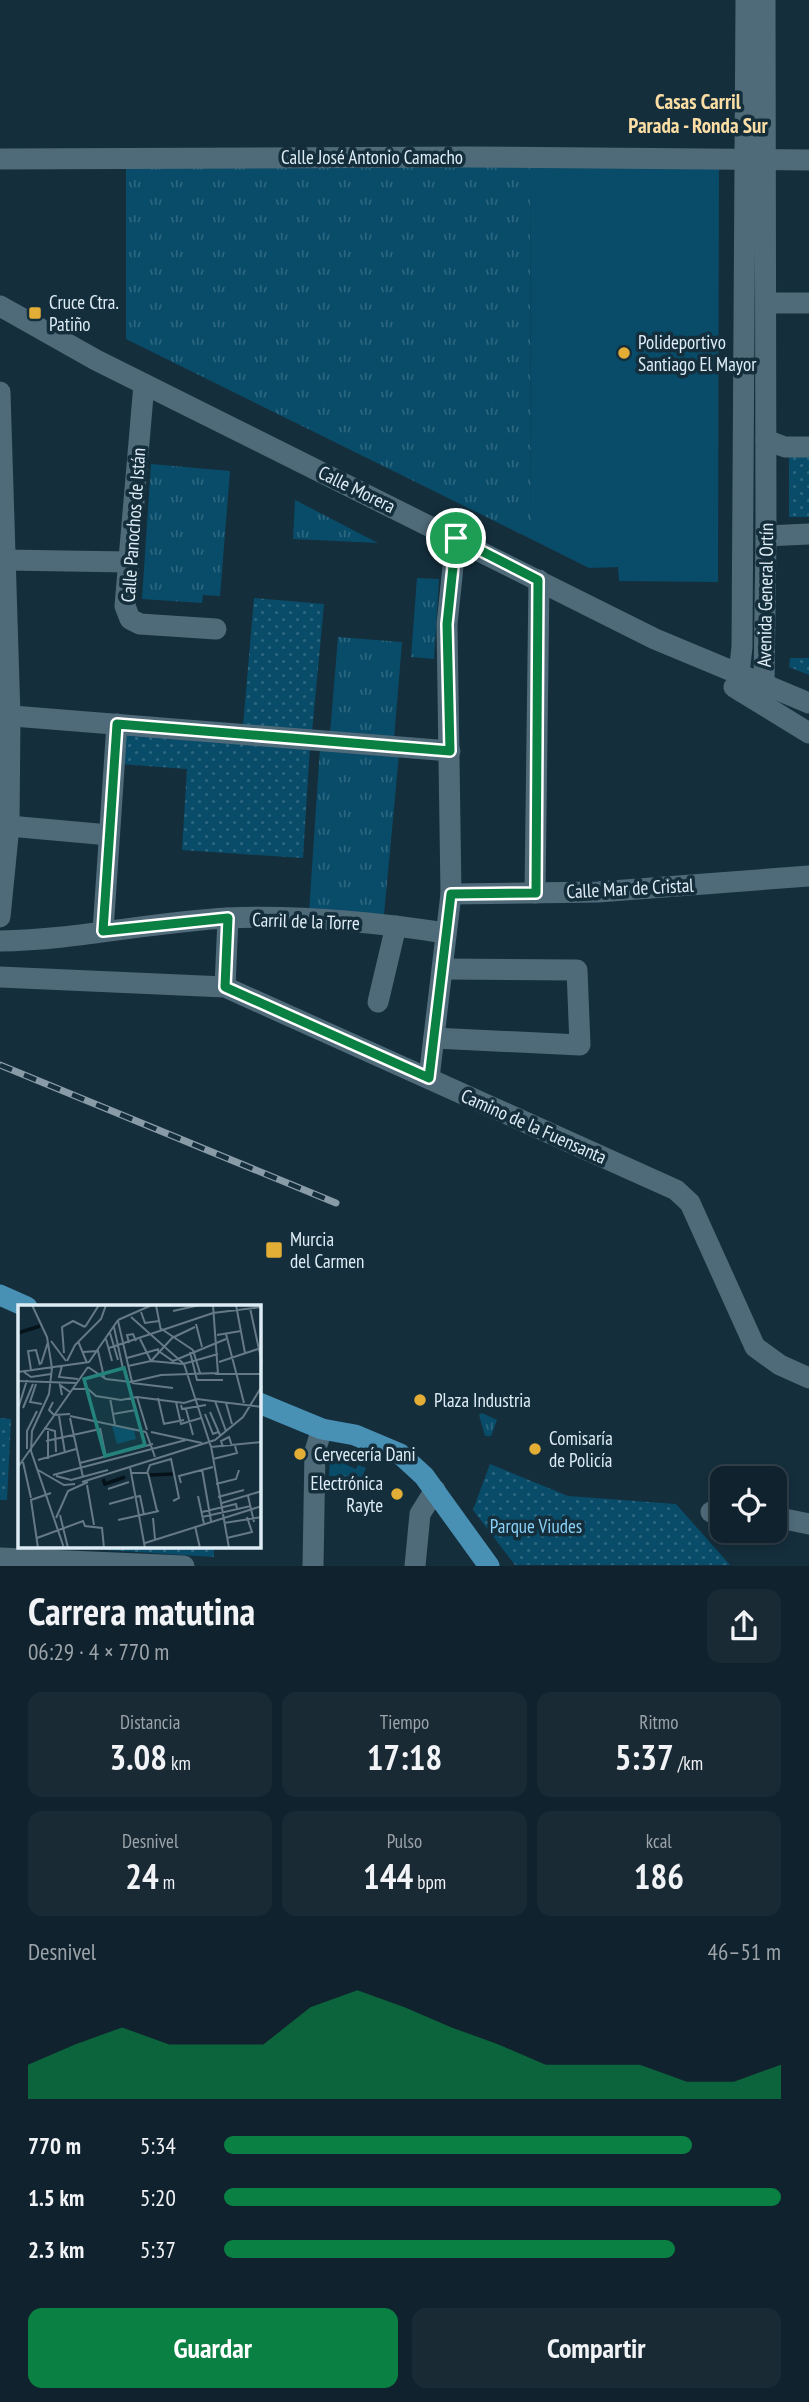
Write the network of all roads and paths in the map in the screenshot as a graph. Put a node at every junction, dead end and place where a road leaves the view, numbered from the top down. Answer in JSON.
{"nodes":[{"id":1,"x":746,"y":0,"type":"edge"},
{"id":2,"x":765,"y":0,"type":"edge"},
{"id":3,"x":0,"y":159,"type":"edge"},
{"id":4,"x":744,"y":160,"type":"junction"},
{"id":5,"x":766,"y":160,"type":"junction"},
{"id":6,"x":809,"y":160,"type":"edge"},
{"id":7,"x":766,"y":303,"type":"junction"},
{"id":8,"x":809,"y":303,"type":"edge"},
{"id":9,"x":0,"y":306,"type":"edge"},
{"id":10,"x":0,"y":323,"type":"edge"},
{"id":11,"x":96,"y":360,"type":"junction"},
{"id":12,"x":144,"y":384,"type":"junction"},
{"id":13,"x":0,"y":393,"type":"edge"},
{"id":14,"x":1,"y":422,"type":"edge"},
{"id":15,"x":766,"y":439,"type":"junction"},
{"id":16,"x":809,"y":447,"type":"edge"},
{"id":17,"x":1,"y":507,"type":"edge"},
{"id":18,"x":809,"y":534,"type":"edge"},
{"id":19,"x":766,"y":536,"type":"junction"},
{"id":20,"x":456,"y":538,"type":"junction"},
{"id":21,"x":4,"y":560,"type":"junction"},
{"id":22,"x":129,"y":562,"type":"junction"},
{"id":23,"x":538,"y":580,"type":"junction"},
{"id":24,"x":2,"y":590,"type":"edge"},
{"id":25,"x":216,"y":629,"type":"dead end"},
{"id":26,"x":741,"y":683,"type":"junction"},
{"id":27,"x":764,"y":684,"type":"junction"},
{"id":28,"x":809,"y":703,"type":"edge"},
{"id":29,"x":5,"y":715,"type":"edge"},
{"id":30,"x":117,"y":724,"type":"junction"},
{"id":31,"x":809,"y":735,"type":"edge"},
{"id":32,"x":450,"y":751,"type":"junction"},
{"id":33,"x":9,"y":825,"type":"junction"},
{"id":34,"x":110,"y":830,"type":"junction"},
{"id":35,"x":809,"y":876,"type":"edge"},
{"id":36,"x":536,"y":893,"type":"junction"},
{"id":37,"x":451,"y":894,"type":"junction"},
{"id":38,"x":0,"y":917,"type":"edge"},
{"id":39,"x":228,"y":918,"type":"junction"},
{"id":40,"x":396,"y":926,"type":"junction"},
{"id":41,"x":103,"y":931,"type":"junction"},
{"id":42,"x":445,"y":933,"type":"junction"},
{"id":43,"x":0,"y":942,"type":"edge"},
{"id":44,"x":443,"y":969,"type":"junction"},
{"id":45,"x":0,"y":977,"type":"edge"},
{"id":46,"x":225,"y":987,"type":"junction"},
{"id":47,"x":378,"y":1002,"type":"dead end"},
{"id":48,"x":435,"y":1038,"type":"junction"},
{"id":49,"x":429,"y":1078,"type":"junction"},
{"id":50,"x":0,"y":1295,"type":"edge"},
{"id":51,"x":22,"y":1305,"type":"edge"},
{"id":52,"x":809,"y":1378,"type":"edge"},
{"id":53,"x":261,"y":1404,"type":"edge"},
{"id":54,"x":322,"y":1429,"type":"junction"},
{"id":55,"x":435,"y":1490,"type":"junction"},
{"id":56,"x":787,"y":1519,"type":"edge"},
{"id":57,"x":809,"y":1524,"type":"edge"},
{"id":58,"x":106,"y":1554,"type":"edge"},
{"id":59,"x":0,"y":1559,"type":"edge"},
{"id":60,"x":24,"y":1563,"type":"edge"},
{"id":61,"x":184,"y":1566,"type":"edge"},
{"id":62,"x":313,"y":1566,"type":"edge"},
{"id":63,"x":415,"y":1566,"type":"edge"},
{"id":64,"x":489,"y":1566,"type":"edge"}],
"edges":[{"from":1,"to":4,"type":"street","name":"Avenida General Ortín"},
{"from":2,"to":5,"type":"street","name":"Avenida General Ortín"},
{"from":3,"to":4,"type":"street","name":"Calle José Antonio Camacho"},
{"from":4,"to":5,"type":"street","name":"Calle José Antonio Camacho"},
{"from":4,"to":26,"type":"street","name":"Avenida General Ortín"},
{"from":5,"to":6,"type":"street"},
{"from":5,"to":7,"type":"street","name":"Avenida General Ortín"},
{"from":7,"to":8,"type":"street"},
{"from":7,"to":15,"type":"street","name":"Avenida General Ortín"},
{"from":9,"to":11,"type":"street","name":"Calle Morera"},
{"from":10,"to":11,"type":"street","name":"Calle Morera"},
{"from":11,"to":12,"type":"street","name":"Calle Morera"},
{"from":12,"to":20,"type":"street","name":"Calle Morera"},
{"from":12,"to":22,"type":"street","name":"Calle Panochos de Istán"},
{"from":13,"to":14,"type":"street"},
{"from":14,"to":17,"type":"street"},
{"from":15,"to":16,"type":"street"},
{"from":15,"to":19,"type":"street","name":"Avenida General Ortín"},
{"from":17,"to":21,"type":"street"},
{"from":18,"to":19,"type":"street"},
{"from":19,"to":27,"type":"street","name":"Avenida General Ortín"},
{"from":20,"to":23,"type":"street","name":"Calle Morera"},
{"from":20,"to":32,"type":"street"},
{"from":21,"to":22,"type":"street"},
{"from":21,"to":24,"type":"street"},
{"from":22,"to":25,"type":"street","name":"Calle Panochos de Istán"},
{"from":23,"to":26,"type":"street","name":"Calle Morera"},
{"from":23,"to":36,"type":"street"},
{"from":24,"to":29,"type":"street"},
{"from":26,"to":27,"type":"street","name":"Avenida General Ortín"},
{"from":26,"to":31,"type":"street","name":"Calle Morera"},
{"from":27,"to":28,"type":"street"},
{"from":29,"to":30,"type":"street"},
{"from":29,"to":33,"type":"street"},
{"from":30,"to":32,"type":"street"},
{"from":30,"to":34,"type":"street"},
{"from":32,"to":37,"type":"street"},
{"from":33,"to":34,"type":"street"},
{"from":33,"to":38,"type":"street"},
{"from":34,"to":41,"type":"street"},
{"from":35,"to":36,"type":"street","name":"Calle Mar de Cristal"},
{"from":36,"to":37,"type":"street","name":"Calle Mar de Cristal"},
{"from":37,"to":42,"type":"street"},
{"from":39,"to":40,"type":"street","name":"Carril de la Torre"},
{"from":39,"to":41,"type":"street","name":"Carril de la Torre"},
{"from":39,"to":46,"type":"street"},
{"from":40,"to":42,"type":"street","name":"Carril de la Torre"},
{"from":40,"to":47,"type":"street"},
{"from":41,"to":43,"type":"street","name":"Carril de la Torre"},
{"from":42,"to":44,"type":"street"},
{"from":44,"to":48,"type":"street"},
{"from":44,"to":48,"type":"street"},
{"from":45,"to":46,"type":"street","name":"Camino de la Fuensanta"},
{"from":46,"to":49,"type":"street","name":"Camino de la Fuensanta"},
{"from":48,"to":49,"type":"street"},
{"from":49,"to":52,"type":"street","name":"Camino de la Fuensanta"},
{"from":50,"to":51,"type":"main road"},
{"from":53,"to":54,"type":"main road"},
{"from":54,"to":55,"type":"main road"},
{"from":54,"to":62,"type":"street"},
{"from":55,"to":63,"type":"street"},
{"from":55,"to":64,"type":"main road"},
{"from":56,"to":57,"type":"street"},
{"from":58,"to":60,"type":"street"},
{"from":58,"to":61,"type":"street"},
{"from":59,"to":60,"type":"street"}]}
